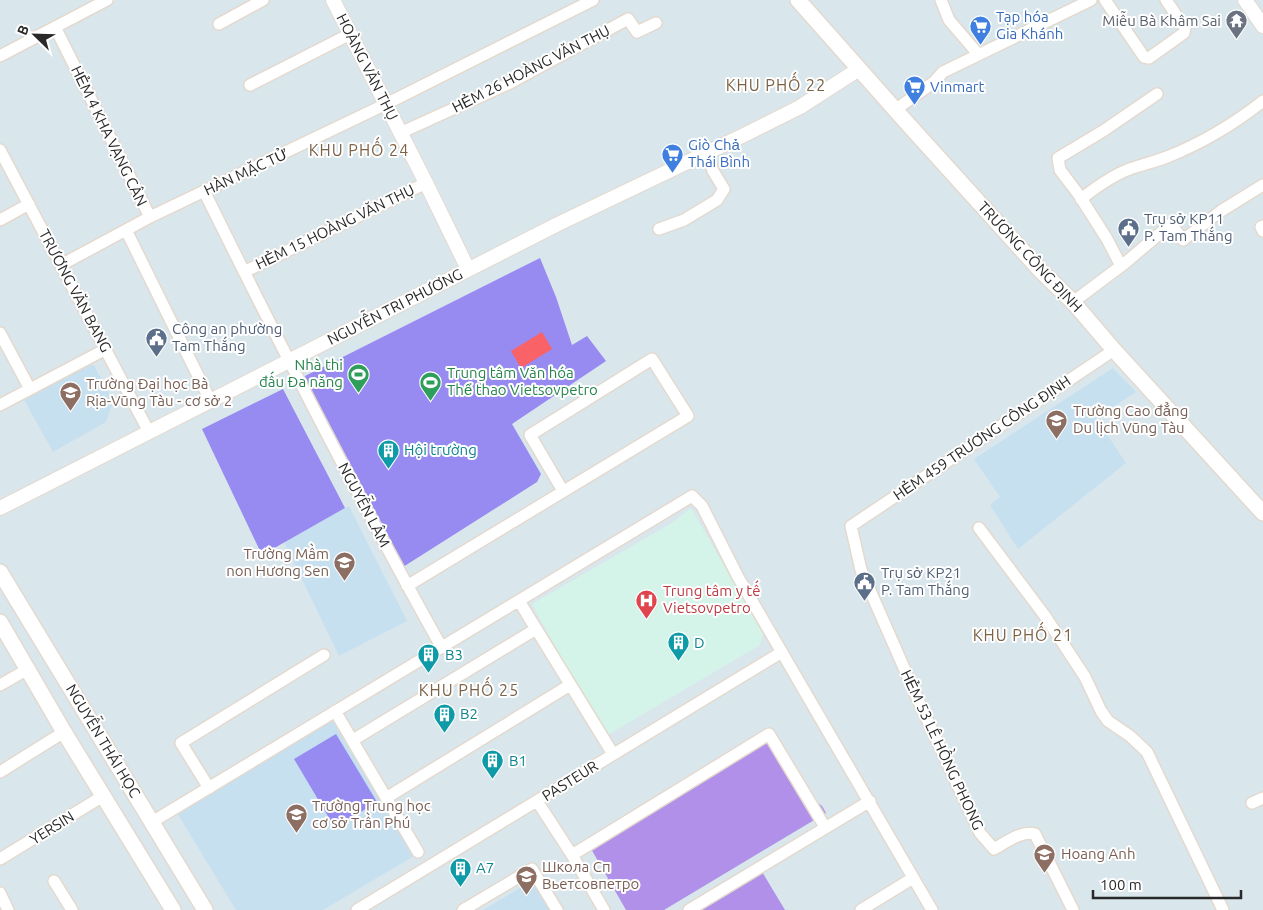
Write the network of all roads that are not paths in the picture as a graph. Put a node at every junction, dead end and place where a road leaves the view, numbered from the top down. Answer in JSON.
{"nodes":[{"id":1,"x":107,"y":0,"type":"edge"},
{"id":2,"x":263,"y":0,"type":"edge"},
{"id":3,"x":333,"y":0,"type":"edge"},
{"id":4,"x":592,"y":0,"type":"edge"},
{"id":5,"x":798,"y":0,"type":"edge"},
{"id":6,"x":941,"y":0,"type":"edge"},
{"id":7,"x":1090,"y":0,"type":"edge"},
{"id":8,"x":1105,"y":0,"type":"edge"},
{"id":9,"x":1166,"y":0,"type":"edge"},
{"id":10,"x":1245,"y":0,"type":"edge"},
{"id":11,"x":656,"y":23,"type":"dead end"},
{"id":12,"x":219,"y":24,"type":"dead end"},
{"id":13,"x":1263,"y":26,"type":"edge"},
{"id":14,"x":55,"y":27,"type":"junction"},
{"id":15,"x":350,"y":34,"type":"junction"},
{"id":16,"x":978,"y":54,"type":"junction"},
{"id":17,"x":0,"y":56,"type":"edge"},
{"id":18,"x":859,"y":69,"type":"junction"},
{"id":19,"x":250,"y":86,"type":"dead end"},
{"id":20,"x":1157,"y":94,"type":"dead end"},
{"id":21,"x":1263,"y":101,"type":"edge"},
{"id":22,"x":386,"y":104,"type":"junction"},
{"id":23,"x":895,"y":110,"type":"junction"},
{"id":24,"x":400,"y":133,"type":"junction"},
{"id":25,"x":0,"y":150,"type":"edge"},
{"id":26,"x":707,"y":152,"type":"junction"},
{"id":27,"x":426,"y":183,"type":"junction"},
{"id":28,"x":1263,"y":185,"type":"edge"},
{"id":29,"x":204,"y":191,"type":"junction"},
{"id":30,"x":1081,"y":199,"type":"junction"},
{"id":31,"x":29,"y":204,"type":"junction"},
{"id":32,"x":150,"y":217,"type":"junction"},
{"id":33,"x":0,"y":220,"type":"edge"},
{"id":34,"x":1263,"y":226,"type":"edge"},
{"id":35,"x":659,"y":229,"type":"dead end"},
{"id":36,"x":126,"y":230,"type":"junction"},
{"id":37,"x":1263,"y":231,"type":"edge"},
{"id":38,"x":61,"y":265,"type":"junction"},
{"id":39,"x":1120,"y":266,"type":"junction"},
{"id":40,"x":468,"y":269,"type":"junction"},
{"id":41,"x":244,"y":272,"type":"junction"},
{"id":42,"x":1073,"y":302,"type":"junction"},
{"id":43,"x":0,"y":333,"type":"edge"},
{"id":44,"x":106,"y":349,"type":"junction"},
{"id":45,"x":1114,"y":350,"type":"junction"},
{"id":46,"x":289,"y":362,"type":"junction"},
{"id":47,"x":30,"y":389,"type":"junction"},
{"id":48,"x":212,"y":402,"type":"junction"},
{"id":49,"x":0,"y":405,"type":"edge"},
{"id":50,"x":149,"y":432,"type":"junction"},
{"id":51,"x":563,"y":491,"type":"junction"},
{"id":52,"x":0,"y":508,"type":"edge"},
{"id":53,"x":1263,"y":513,"type":"edge"},
{"id":54,"x":851,"y":526,"type":"joint"},
{"id":55,"x":979,"y":528,"type":"dead end"},
{"id":56,"x":0,"y":572,"type":"edge"},
{"id":57,"x":407,"y":586,"type":"junction"},
{"id":58,"x":519,"y":602,"type":"junction"},
{"id":59,"x":0,"y":622,"type":"edge"},
{"id":60,"x":536,"y":628,"type":"junction"},
{"id":61,"x":442,"y":648,"type":"junction"},
{"id":62,"x":782,"y":652,"type":"junction"},
{"id":63,"x":324,"y":655,"type":"dead end"},
{"id":64,"x":28,"y":669,"type":"junction"},
{"id":65,"x":0,"y":685,"type":"edge"},
{"id":66,"x":570,"y":685,"type":"junction"},
{"id":67,"x":335,"y":711,"type":"junction"},
{"id":68,"x":64,"y":732,"type":"junction"},
{"id":69,"x":353,"y":740,"type":"junction"},
{"id":70,"x":613,"y":754,"type":"junction"},
{"id":71,"x":0,"y":772,"type":"edge"},
{"id":72,"x":209,"y":788,"type":"junction"},
{"id":73,"x":103,"y":796,"type":"junction"},
{"id":74,"x":386,"y":798,"type":"junction"},
{"id":75,"x":537,"y":801,"type":"junction"},
{"id":76,"x":870,"y":802,"type":"junction"},
{"id":77,"x":152,"y":822,"type":"junction"},
{"id":78,"x":826,"y":827,"type":"junction"},
{"id":79,"x":418,"y":852,"type":"dead end"},
{"id":80,"x":572,"y":854,"type":"junction"},
{"id":81,"x":0,"y":859,"type":"edge"},
{"id":82,"x":913,"y":878,"type":"junction"},
{"id":83,"x":54,"y":881,"type":"dead end"},
{"id":84,"x":0,"y":893,"type":"edge"},
{"id":85,"x":8,"y":910,"type":"edge"},
{"id":86,"x":72,"y":910,"type":"edge"},
{"id":87,"x":173,"y":910,"type":"edge"},
{"id":88,"x":205,"y":910,"type":"edge"},
{"id":89,"x":359,"y":910,"type":"edge"},
{"id":90,"x":463,"y":910,"type":"edge"},
{"id":91,"x":557,"y":910,"type":"edge"},
{"id":92,"x":604,"y":910,"type":"edge"},
{"id":93,"x":689,"y":910,"type":"edge"},
{"id":94,"x":861,"y":910,"type":"edge"},
{"id":95,"x":932,"y":910,"type":"edge"},
{"id":96,"x":1073,"y":910,"type":"edge"},
{"id":97,"x":1223,"y":910,"type":"edge"}],
"edges":[{"from":1,"to":14,"type":"street"},
{"from":2,"to":12,"type":"street"},
{"from":3,"to":15,"type":"street","name":"HOÀNG VĂN THỤ"},
{"from":4,"to":22,"type":"street","name":"HÀN MẶC TỬ"},
{"from":5,"to":18,"type":"main road","name":"TRƯƠNG CÔNG ĐỊNH"},
{"from":6,"to":16,"type":"street"},
{"from":7,"to":16,"type":"street"},
{"from":8,"to":9,"type":"street"},
{"from":10,"to":13,"type":"street"},
{"from":11,"to":24,"type":"street","name":"HẺM 26 HOÀNG VĂN THỤ"},
{"from":14,"to":17,"type":"street"},
{"from":14,"to":32,"type":"street","name":"HẺM 4 KHA VẠNG CÂN"},
{"from":15,"to":19,"type":"street"},
{"from":15,"to":22,"type":"street","name":"HOÀNG VĂN THỤ"},
{"from":16,"to":23,"type":"street"},
{"from":18,"to":23,"type":"main road","name":"TRƯƠNG CÔNG ĐỊNH"},
{"from":18,"to":26,"type":"street","name":"NGUYỄN TRI PHƯƠNG"},
{"from":20,"to":30,"type":"street"},
{"from":21,"to":30,"type":"street"},
{"from":22,"to":24,"type":"street","name":"HOÀNG VĂN THỤ"},
{"from":22,"to":29,"type":"street","name":"HÀN MẶC TỬ"},
{"from":23,"to":42,"type":"main road","name":"TRƯƠNG CÔNG ĐỊNH"},
{"from":24,"to":27,"type":"street","name":"HOÀNG VĂN THỤ"},
{"from":25,"to":31,"type":"street","name":"TRƯƠNG VĂN BANG"},
{"from":26,"to":35,"type":"street"},
{"from":26,"to":40,"type":"street","name":"NGUYỄN TRI PHƯƠNG"},
{"from":27,"to":40,"type":"street","name":"HOÀNG VĂN THỤ"},
{"from":27,"to":41,"type":"street","name":"HẺM 15 HOÀNG VĂN THỤ"},
{"from":28,"to":39,"type":"street"},
{"from":29,"to":32,"type":"street","name":"HÀN MẶC TỬ"},
{"from":29,"to":41,"type":"street","name":"NGUYỄN LÂM"},
{"from":30,"to":39,"type":"street"},
{"from":31,"to":33,"type":"street"},
{"from":31,"to":38,"type":"street","name":"TRƯƠNG VĂN BANG"},
{"from":32,"to":36,"type":"street","name":"HÀN MẶC TỬ"},
{"from":34,"to":37,"type":"street"},
{"from":36,"to":38,"type":"street","name":"HÀN MẶC TỬ"},
{"from":36,"to":48,"type":"street"},
{"from":38,"to":44,"type":"street","name":"TRƯƠNG VĂN BANG"},
{"from":39,"to":42,"type":"street"},
{"from":40,"to":46,"type":"street","name":"NGUYỄN TRI PHƯƠNG"},
{"from":41,"to":46,"type":"street","name":"NGUYỄN LÂM"},
{"from":42,"to":45,"type":"main road","name":"TRƯƠNG CÔNG ĐỊNH"},
{"from":43,"to":47,"type":"street"},
{"from":44,"to":47,"type":"street"},
{"from":44,"to":50,"type":"street","name":"TRƯƠNG VĂN BANG"},
{"from":45,"to":53,"type":"main road","name":"TRƯƠNG CÔNG ĐỊNH"},
{"from":45,"to":54,"type":"street","name":"HẺM 459 TRƯƠNG CÔNG ĐỊNH"},
{"from":46,"to":48,"type":"street","name":"NGUYỄN TRI PHƯƠNG"},
{"from":46,"to":57,"type":"street","name":"NGUYỄN LÂM"},
{"from":47,"to":49,"type":"street"},
{"from":48,"to":50,"type":"street","name":"NGUYỄN TRI PHƯƠNG"},
{"from":50,"to":52,"type":"street","name":"NGUYỄN TRI PHƯƠNG"},
{"from":51,"to":51,"type":"street"},
{"from":51,"to":57,"type":"street"},
{"from":54,"to":96,"type":"street","name":"HẺM 53 LÊ HỒNG PHONG"},
{"from":55,"to":97,"type":"street"},
{"from":56,"to":77,"type":"main road","name":"NGUYỄN THÁI HỌC"},
{"from":57,"to":61,"type":"street","name":"NGUYỄN LÂM"},
{"from":58,"to":60,"type":"street"},
{"from":58,"to":61,"type":"street"},
{"from":58,"to":62,"type":"street"},
{"from":59,"to":64,"type":"main road","name":"NGUYỄN THÁI HỌC"},
{"from":60,"to":66,"type":"street"},
{"from":60,"to":69,"type":"street"},
{"from":61,"to":67,"type":"street"},
{"from":62,"to":70,"type":"street","name":"PASTEUR"},
{"from":62,"to":76,"type":"street"},
{"from":63,"to":72,"type":"street"},
{"from":64,"to":65,"type":"street"},
{"from":64,"to":68,"type":"main road","name":"NGUYỄN THÁI HỌC"},
{"from":66,"to":70,"type":"street"},
{"from":66,"to":74,"type":"street"},
{"from":67,"to":69,"type":"street"},
{"from":67,"to":72,"type":"street"},
{"from":68,"to":71,"type":"street"},
{"from":68,"to":73,"type":"main road","name":"NGUYỄN THÁI HỌC"},
{"from":69,"to":74,"type":"street"},
{"from":70,"to":75,"type":"street","name":"PASTEUR"},
{"from":72,"to":77,"type":"street"},
{"from":73,"to":81,"type":"street","name":"YERSIN"},
{"from":73,"to":87,"type":"main road","name":"NGUYỄN THÁI HỌC"},
{"from":74,"to":79,"type":"street"},
{"from":75,"to":80,"type":"street"},
{"from":75,"to":89,"type":"street","name":"PASTEUR"},
{"from":76,"to":78,"type":"street"},
{"from":76,"to":82,"type":"street"},
{"from":77,"to":88,"type":"main road","name":"NGUYỄN THÁI HỌC"},
{"from":78,"to":80,"type":"street"},
{"from":78,"to":93,"type":"street"},
{"from":80,"to":92,"type":"street"},
{"from":82,"to":94,"type":"street"},
{"from":82,"to":95,"type":"street"},
{"from":83,"to":86,"type":"street"},
{"from":84,"to":85,"type":"street"},
{"from":90,"to":91,"type":"street"}]}
